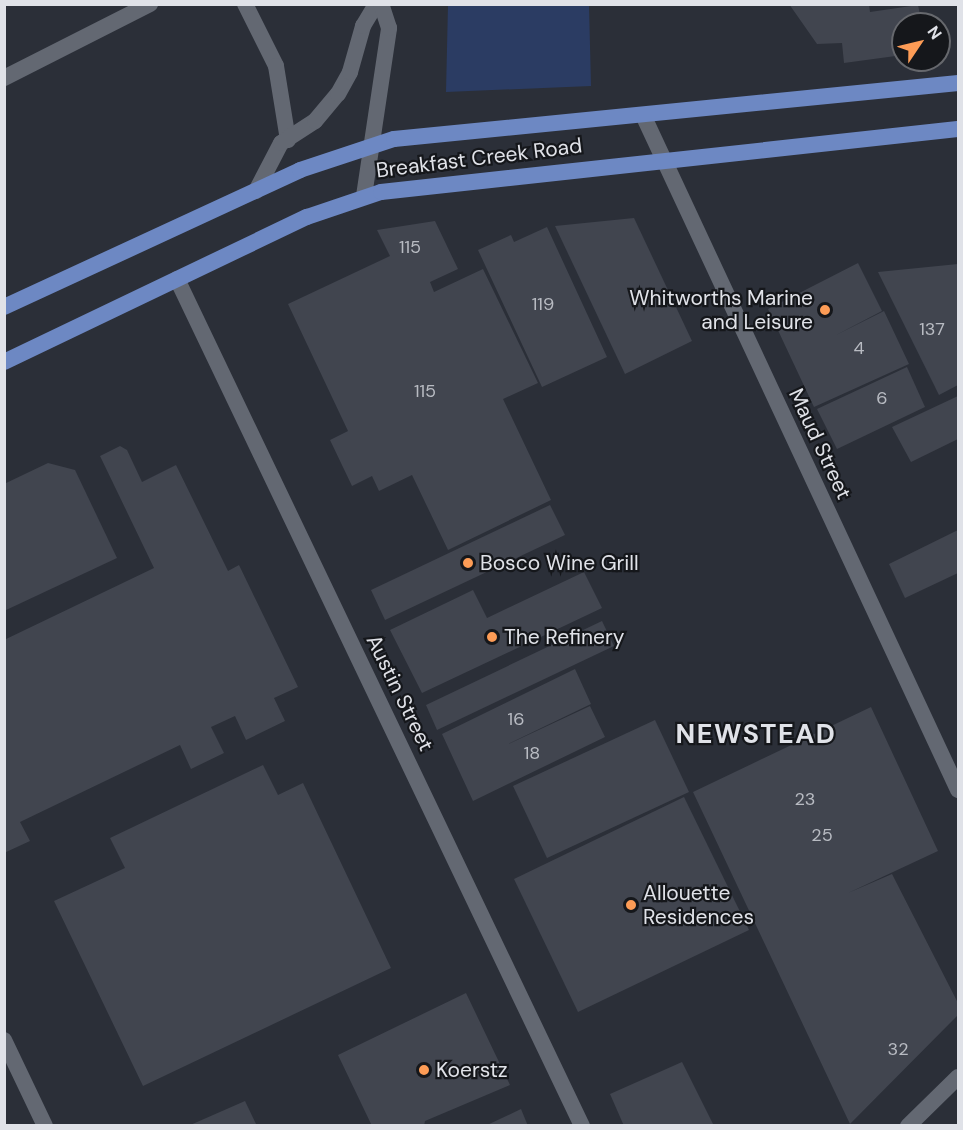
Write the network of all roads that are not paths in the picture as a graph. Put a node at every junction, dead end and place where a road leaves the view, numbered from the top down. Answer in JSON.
{"nodes":[{"id":1,"x":150,"y":4,"type":"edge"},
{"id":2,"x":245,"y":4,"type":"edge"},
{"id":3,"x":376,"y":4,"type":"edge"},
{"id":4,"x":381,"y":4,"type":"edge"},
{"id":5,"x":4,"y":78,"type":"edge"},
{"id":6,"x":958,"y":83,"type":"edge"},
{"id":7,"x":643,"y":115,"type":"junction"},
{"id":8,"x":958,"y":129,"type":"edge"},
{"id":9,"x":288,"y":140,"type":"junction"},
{"id":10,"x":374,"y":143,"type":"junction"},
{"id":11,"x":662,"y":159,"type":"junction"},
{"id":12,"x":256,"y":190,"type":"junction"},
{"id":13,"x":364,"y":196,"type":"junction"},
{"id":14,"x":177,"y":279,"type":"junction"},
{"id":15,"x":4,"y":307,"type":"edge"},
{"id":16,"x":4,"y":362,"type":"edge"},
{"id":17,"x":958,"y":790,"type":"edge"},
{"id":18,"x":4,"y":1040,"type":"edge"},
{"id":19,"x":958,"y":1077,"type":"edge"},
{"id":20,"x":45,"y":1125,"type":"edge"},
{"id":21,"x":582,"y":1125,"type":"edge"},
{"id":22,"x":908,"y":1125,"type":"edge"}],
"edges":[{"from":1,"to":5,"type":"street"},
{"from":2,"to":9,"type":"street"},
{"from":3,"to":9,"type":"street"},
{"from":4,"to":10,"type":"street"},
{"from":6,"to":7,"type":"main road","name":"Breakfast Creek Road"},
{"from":7,"to":10,"type":"main road","name":"Breakfast Creek Road"},
{"from":7,"to":11,"type":"street","name":"Maud Street"},
{"from":8,"to":11,"type":"main road","name":"Breakfast Creek Road"},
{"from":9,"to":12,"type":"street"},
{"from":10,"to":12,"type":"main road","name":"Breakfast Creek Road"},
{"from":10,"to":13,"type":"street"},
{"from":11,"to":13,"type":"main road","name":"Breakfast Creek Road"},
{"from":11,"to":17,"type":"street","name":"Maud Street"},
{"from":12,"to":15,"type":"main road","name":"Breakfast Creek Road"},
{"from":13,"to":14,"type":"main road","name":"Breakfast Creek Road"},
{"from":14,"to":16,"type":"main road","name":"Breakfast Creek Road"},
{"from":14,"to":21,"type":"street","name":"Austin Street"},
{"from":18,"to":20,"type":"street"},
{"from":19,"to":22,"type":"street"}]}
